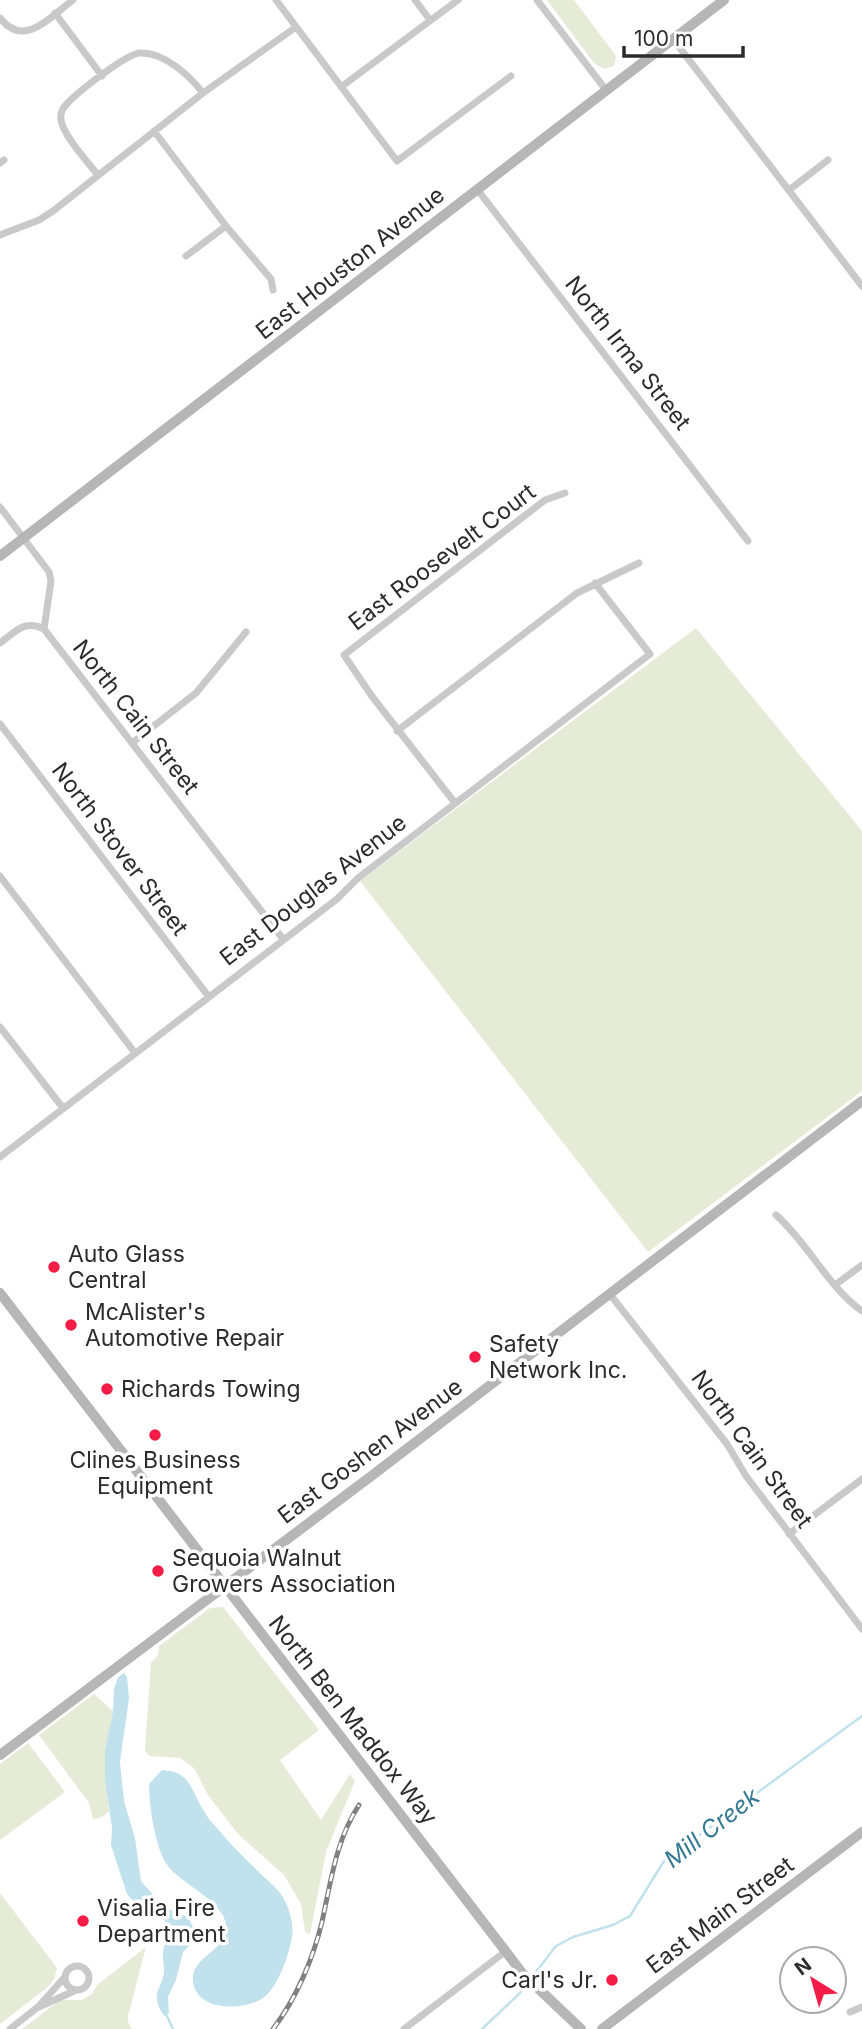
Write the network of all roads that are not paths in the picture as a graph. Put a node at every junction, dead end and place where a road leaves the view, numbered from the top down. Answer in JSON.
{"nodes":[{"id":1,"x":73,"y":0,"type":"edge"},
{"id":2,"x":276,"y":0,"type":"edge"},
{"id":3,"x":415,"y":0,"type":"edge"},
{"id":4,"x":458,"y":0,"type":"edge"},
{"id":5,"x":537,"y":0,"type":"edge"},
{"id":6,"x":724,"y":0,"type":"edge"},
{"id":7,"x":55,"y":13,"type":"junction"},
{"id":8,"x":0,"y":18,"type":"edge"},
{"id":9,"x":430,"y":20,"type":"junction"},
{"id":10,"x":296,"y":27,"type":"junction"},
{"id":11,"x":673,"y":39,"type":"junction"},
{"id":12,"x":102,"y":76,"type":"junction"},
{"id":13,"x":511,"y":76,"type":"dead end"},
{"id":14,"x":341,"y":87,"type":"junction"},
{"id":15,"x":606,"y":90,"type":"junction"},
{"id":16,"x":203,"y":93,"type":"junction"},
{"id":17,"x":154,"y":131,"type":"junction"},
{"id":18,"x":828,"y":160,"type":"dead end"},
{"id":19,"x":97,"y":174,"type":"junction"},
{"id":20,"x":477,"y":189,"type":"junction"},
{"id":21,"x":789,"y":190,"type":"junction"},
{"id":22,"x":226,"y":226,"type":"junction"},
{"id":23,"x":0,"y":235,"type":"edge"},
{"id":24,"x":186,"y":256,"type":"dead end"},
{"id":25,"x":862,"y":286,"type":"edge"},
{"id":26,"x":273,"y":290,"type":"dead end"},
{"id":27,"x":565,"y":493,"type":"dead end"},
{"id":28,"x":0,"y":507,"type":"edge"},
{"id":29,"x":24,"y":538,"type":"junction"},
{"id":30,"x":748,"y":541,"type":"dead end"},
{"id":31,"x":0,"y":556,"type":"edge"},
{"id":32,"x":639,"y":562,"type":"dead end"},
{"id":33,"x":596,"y":583,"type":"junction"},
{"id":34,"x":44,"y":629,"type":"junction"},
{"id":35,"x":246,"y":632,"type":"dead end"},
{"id":36,"x":0,"y":643,"type":"edge"},
{"id":37,"x":0,"y":724,"type":"edge"},
{"id":38,"x":397,"y":731,"type":"junction"},
{"id":39,"x":132,"y":743,"type":"junction"},
{"id":40,"x":454,"y":803,"type":"junction"},
{"id":41,"x":0,"y":876,"type":"edge"},
{"id":42,"x":283,"y":939,"type":"junction"},
{"id":43,"x":209,"y":997,"type":"junction"},
{"id":44,"x":0,"y":1027,"type":"edge"},
{"id":45,"x":135,"y":1054,"type":"junction"},
{"id":46,"x":862,"y":1101,"type":"edge"},
{"id":47,"x":63,"y":1108,"type":"junction"},
{"id":48,"x":0,"y":1157,"type":"edge"},
{"id":49,"x":776,"y":1215,"type":"dead end"},
{"id":50,"x":862,"y":1265,"type":"edge"},
{"id":51,"x":835,"y":1285,"type":"junction"},
{"id":52,"x":0,"y":1293,"type":"edge"},
{"id":53,"x":609,"y":1293,"type":"junction"},
{"id":54,"x":862,"y":1311,"type":"edge"},
{"id":55,"x":862,"y":1479,"type":"edge"},
{"id":56,"x":789,"y":1534,"type":"junction"},
{"id":57,"x":224,"y":1584,"type":"junction"},
{"id":58,"x":862,"y":1629,"type":"edge"},
{"id":59,"x":0,"y":1755,"type":"edge"},
{"id":60,"x":862,"y":1832,"type":"edge"},
{"id":61,"x":506,"y":1951,"type":"junction"},
{"id":62,"x":64,"y":1978,"type":"junction"},
{"id":63,"x":74,"y":1991,"type":"junction"},
{"id":64,"x":38,"y":2007,"type":"junction"},
{"id":65,"x":862,"y":2007,"type":"edge"},
{"id":66,"x":850,"y":2012,"type":"dead end"},
{"id":67,"x":10,"y":2029,"type":"edge"},
{"id":68,"x":404,"y":2029,"type":"edge"},
{"id":69,"x":581,"y":2029,"type":"edge"},
{"id":70,"x":602,"y":2029,"type":"edge"}],
"edges":[{"from":1,"to":7,"type":"street"},
{"from":2,"to":10,"type":"street"},
{"from":3,"to":9,"type":"street"},
{"from":4,"to":9,"type":"street"},
{"from":5,"to":15,"type":"street"},
{"from":6,"to":11,"type":"main road","name":"East Houston Avenue"},
{"from":7,"to":8,"type":"street"},
{"from":7,"to":12,"type":"street"},
{"from":9,"to":14,"type":"street"},
{"from":10,"to":14,"type":"street"},
{"from":10,"to":16,"type":"street"},
{"from":11,"to":15,"type":"main road","name":"East Houston Avenue"},
{"from":11,"to":21,"type":"street"},
{"from":12,"to":16,"type":"street"},
{"from":12,"to":19,"type":"street"},
{"from":13,"to":14,"type":"street"},
{"from":15,"to":20,"type":"main road","name":"East Houston Avenue"},
{"from":16,"to":17,"type":"street"},
{"from":17,"to":19,"type":"street"},
{"from":17,"to":22,"type":"street"},
{"from":18,"to":21,"type":"street"},
{"from":19,"to":23,"type":"street"},
{"from":20,"to":29,"type":"main road","name":"East Houston Avenue"},
{"from":20,"to":30,"type":"street","name":"North Irma Street"},
{"from":21,"to":25,"type":"street"},
{"from":22,"to":24,"type":"street"},
{"from":22,"to":26,"type":"street"},
{"from":27,"to":38,"type":"street","name":"East Roosevelt Court"},
{"from":28,"to":29,"type":"street","name":"North Cain Street"},
{"from":29,"to":31,"type":"main road","name":"East Houston Avenue"},
{"from":29,"to":34,"type":"street","name":"North Cain Street"},
{"from":32,"to":33,"type":"street"},
{"from":33,"to":38,"type":"street"},
{"from":33,"to":40,"type":"street","name":"East Douglas Avenue"},
{"from":34,"to":36,"type":"street"},
{"from":34,"to":39,"type":"street","name":"North Cain Street"},
{"from":35,"to":39,"type":"street"},
{"from":37,"to":43,"type":"street","name":"North Stover Street"},
{"from":38,"to":40,"type":"street"},
{"from":39,"to":42,"type":"street","name":"North Cain Street"},
{"from":40,"to":42,"type":"street","name":"East Douglas Avenue"},
{"from":41,"to":45,"type":"street"},
{"from":42,"to":43,"type":"street","name":"East Douglas Avenue"},
{"from":43,"to":45,"type":"street","name":"East Douglas Avenue"},
{"from":44,"to":47,"type":"street"},
{"from":45,"to":47,"type":"street","name":"East Douglas Avenue"},
{"from":46,"to":53,"type":"main road","name":"East Goshen Avenue"},
{"from":47,"to":48,"type":"street","name":"East Douglas Avenue"},
{"from":49,"to":51,"type":"street"},
{"from":50,"to":51,"type":"street"},
{"from":51,"to":54,"type":"street"},
{"from":52,"to":57,"type":"main road","name":"North Ben Maddox Way"},
{"from":53,"to":56,"type":"street","name":"North Cain Street"},
{"from":53,"to":57,"type":"main road","name":"East Goshen Avenue"},
{"from":55,"to":56,"type":"street"},
{"from":56,"to":58,"type":"street","name":"North Cain Street"},
{"from":57,"to":59,"type":"main road","name":"East Goshen Avenue"},
{"from":57,"to":61,"type":"main road","name":"North Ben Maddox Way"},
{"from":60,"to":70,"type":"main road","name":"East Main Street"},
{"from":61,"to":68,"type":"street"},
{"from":61,"to":69,"type":"main road","name":"North Ben Maddox Way"},
{"from":62,"to":63,"type":"street"},
{"from":62,"to":63,"type":"street"},
{"from":62,"to":64,"type":"street"},
{"from":63,"to":64,"type":"street"},
{"from":64,"to":67,"type":"street"},
{"from":65,"to":66,"type":"street"}]}
